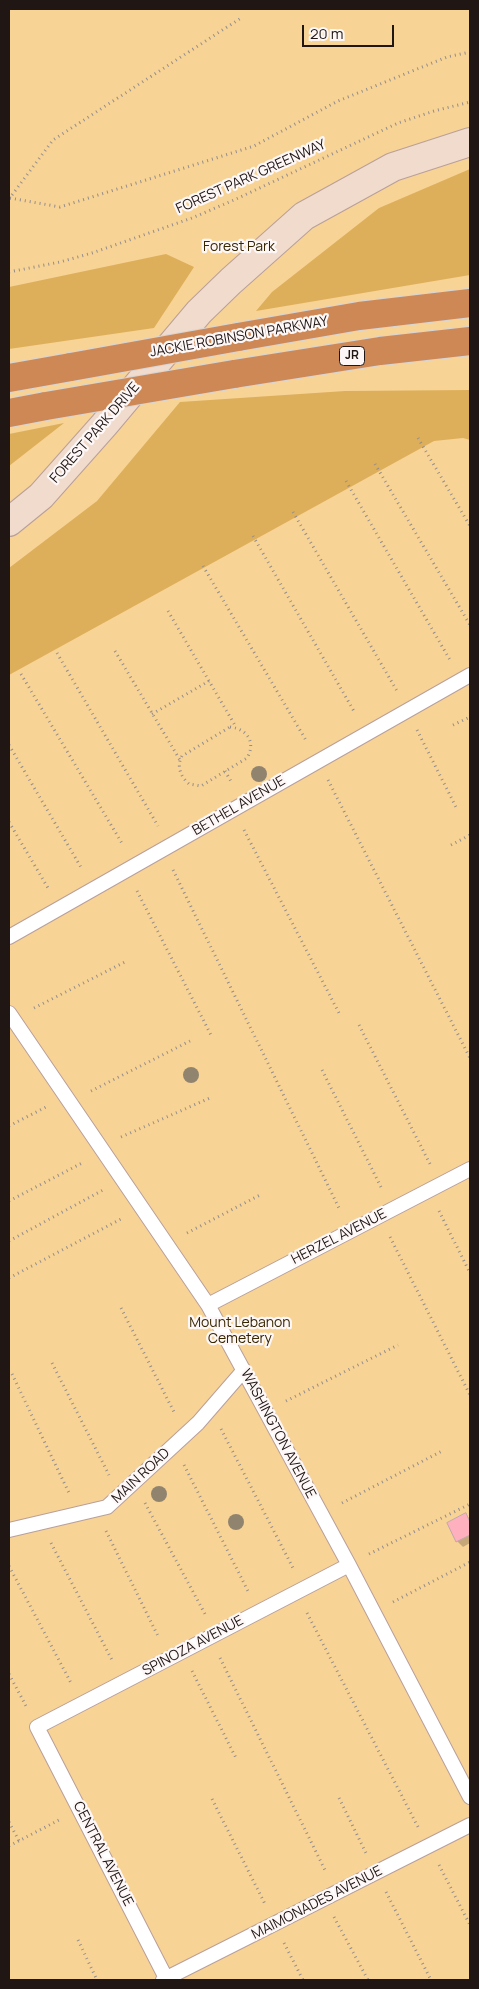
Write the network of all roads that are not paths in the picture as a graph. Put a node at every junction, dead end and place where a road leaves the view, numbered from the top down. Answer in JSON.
{"nodes":[{"id":1,"x":470,"y":142,"type":"edge"},
{"id":2,"x":470,"y":303,"type":"edge"},
{"id":3,"x":470,"y":341,"type":"edge"},
{"id":4,"x":9,"y":378,"type":"edge"},
{"id":5,"x":9,"y":413,"type":"edge"},
{"id":6,"x":9,"y":522,"type":"edge"},
{"id":7,"x":466,"y":678,"type":"edge"},
{"id":8,"x":9,"y":937,"type":"edge"},
{"id":9,"x":11,"y":1015,"type":"edge"},
{"id":10,"x":470,"y":1169,"type":"edge"},
{"id":11,"x":208,"y":1305,"type":"junction"},
{"id":12,"x":244,"y":1370,"type":"junction"},
{"id":13,"x":9,"y":1530,"type":"edge"},
{"id":14,"x":349,"y":1565,"type":"junction"},
{"id":15,"x":37,"y":1727,"type":"joint"},
{"id":16,"x":470,"y":1797,"type":"edge"},
{"id":17,"x":470,"y":1825,"type":"edge"},
{"id":18,"x":166,"y":1980,"type":"edge"}],
"edges":[{"from":1,"to":6,"type":"street","name":"FOREST PARK DRIVE"},
{"from":2,"to":4,"type":"highway","name":"JACKIE ROBINSON PARKWAY","bridge":true},
{"from":3,"to":5,"type":"highway","number":"JR","bridge":true},
{"from":7,"to":8,"type":"lane","name":"BETHEL AVENUE"},
{"from":9,"to":11,"type":"lane","name":"WASHINGTON AVENUE"},
{"from":10,"to":11,"type":"lane","name":"HERZEL AVENUE"},
{"from":11,"to":12,"type":"lane","name":"WASHINGTON AVENUE"},
{"from":12,"to":13,"type":"lane","name":"MAIN ROAD"},
{"from":12,"to":14,"type":"lane","name":"WASHINGTON AVENUE"},
{"from":14,"to":15,"type":"lane","name":"SPINOZA AVENUE"},
{"from":14,"to":16,"type":"lane","name":"WASHINGTON AVENUE"},
{"from":15,"to":18,"type":"lane","name":"CENTRAL AVENUE"},
{"from":17,"to":18,"type":"lane","name":"MAIMONADES AVENUE"}]}
